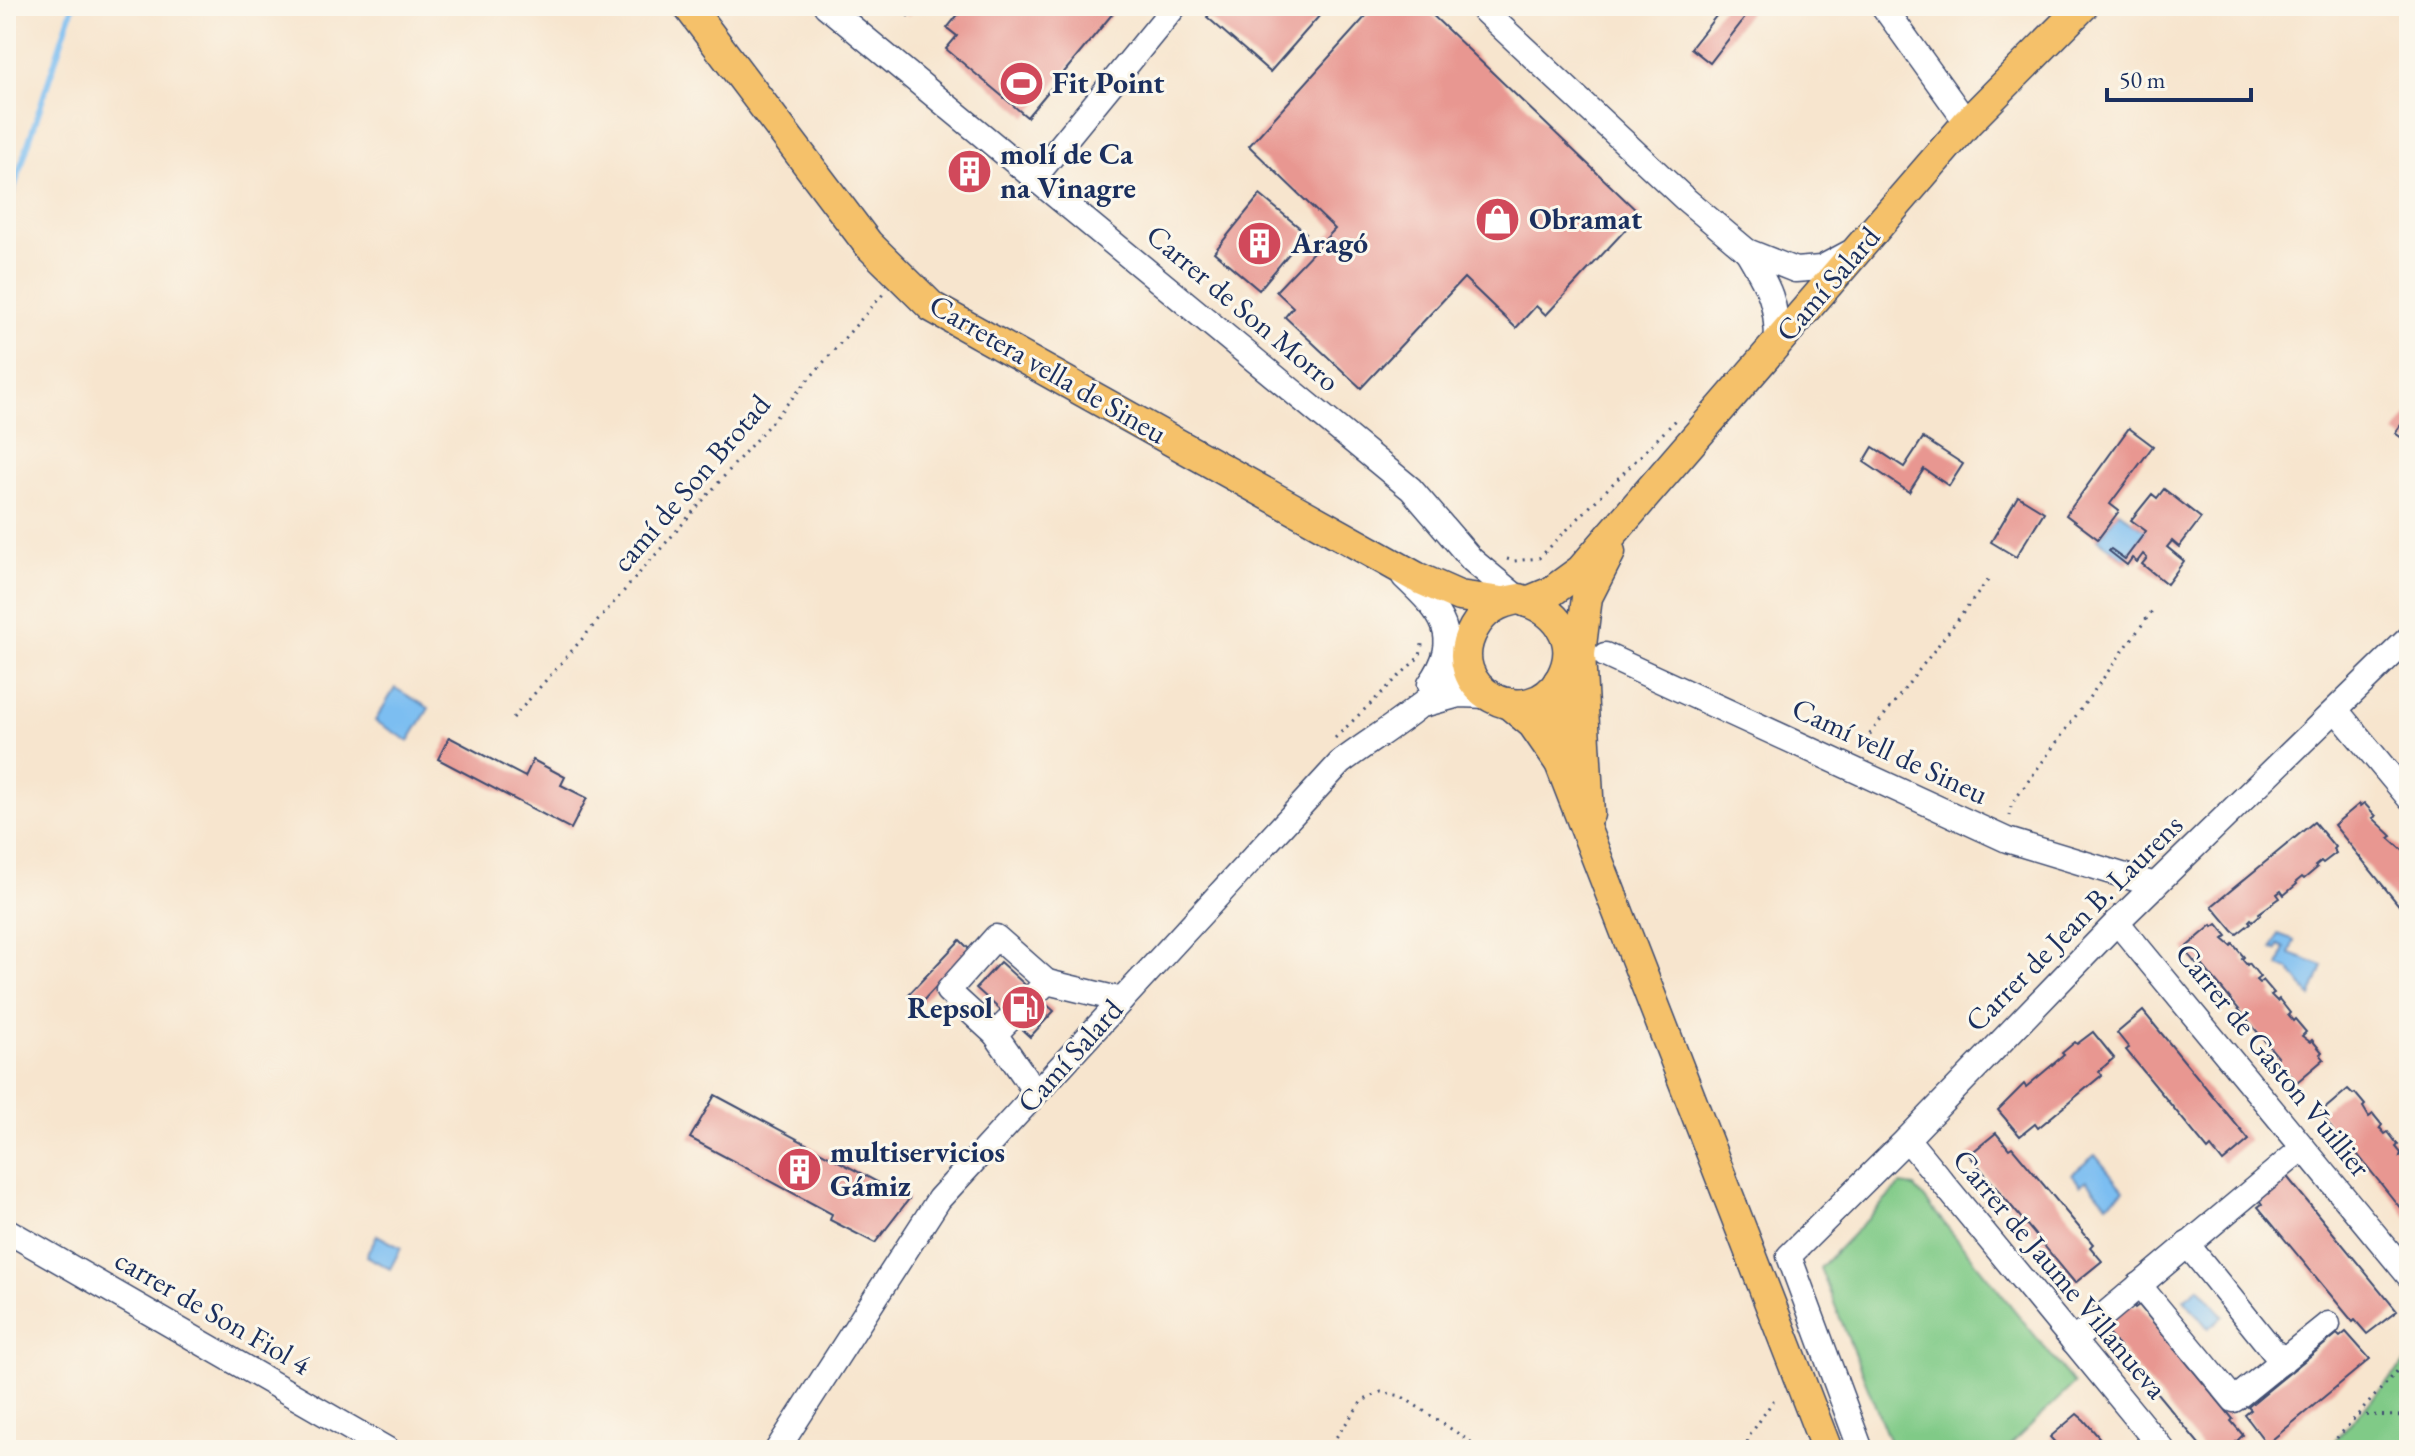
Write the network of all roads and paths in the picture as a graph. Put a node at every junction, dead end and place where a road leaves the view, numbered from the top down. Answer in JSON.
{"nodes":[{"id":1,"x":688,"y":6,"type":"edge"},
{"id":2,"x":826,"y":6,"type":"edge"},
{"id":3,"x":1175,"y":6,"type":"edge"},
{"id":4,"x":1479,"y":6,"type":"edge"},
{"id":5,"x":1883,"y":6,"type":"edge"},
{"id":6,"x":2083,"y":6,"type":"edge"},
{"id":7,"x":1967,"y":123,"type":"junction"},
{"id":8,"x":1035,"y":177,"type":"junction"},
{"id":9,"x":1861,"y":246,"type":"junction"},
{"id":10,"x":1747,"y":251,"type":"junction"},
{"id":11,"x":899,"y":275,"type":"junction"},
{"id":12,"x":1777,"y":344,"type":"junction"},
{"id":13,"x":1632,"y":509,"type":"junction"},
{"id":14,"x":1385,"y":560,"type":"junction"},
{"id":15,"x":1581,"y":570,"type":"junction"},
{"id":16,"x":1416,"y":577,"type":"junction"},
{"id":17,"x":1989,"y":579,"type":"dead end"},
{"id":18,"x":1516,"y":601,"type":"junction"},
{"id":19,"x":2155,"y":607,"type":"dead end"},
{"id":20,"x":1562,"y":629,"type":"junction"},
{"id":21,"x":2409,"y":638,"type":"edge"},
{"id":22,"x":1466,"y":650,"type":"junction"},
{"id":23,"x":1605,"y":655,"type":"dead end"},
{"id":24,"x":1559,"y":681,"type":"junction"},
{"id":25,"x":1498,"y":700,"type":"junction"},
{"id":26,"x":1417,"y":707,"type":"junction"},
{"id":27,"x":2336,"y":710,"type":"junction"},
{"id":28,"x":513,"y":718,"type":"dead end"},
{"id":29,"x":1396,"y":722,"type":"junction"},
{"id":30,"x":1560,"y":763,"type":"junction"},
{"id":31,"x":1845,"y":766,"type":"junction"},
{"id":32,"x":2409,"y":798,"type":"edge"},
{"id":33,"x":2007,"y":840,"type":"junction"},
{"id":34,"x":1590,"y":844,"type":"junction"},
{"id":35,"x":2155,"y":885,"type":"junction"},
{"id":36,"x":2117,"y":922,"type":"junction"},
{"id":37,"x":1047,"y":982,"type":"junction"},
{"id":38,"x":1122,"y":1000,"type":"junction"},
{"id":39,"x":995,"y":1034,"type":"junction"},
{"id":40,"x":1036,"y":1093,"type":"junction"},
{"id":41,"x":1907,"y":1139,"type":"junction"},
{"id":42,"x":2303,"y":1148,"type":"junction"},
{"id":43,"x":6,"y":1230,"type":"edge"},
{"id":44,"x":2187,"y":1244,"type":"junction"},
{"id":45,"x":2409,"y":1276,"type":"edge"},
{"id":46,"x":2139,"y":1285,"type":"junction"},
{"id":47,"x":2328,"y":1324,"type":"dead end"},
{"id":48,"x":2073,"y":1341,"type":"junction"},
{"id":49,"x":2409,"y":1358,"type":"edge"},
{"id":50,"x":2282,"y":1362,"type":"junction"},
{"id":51,"x":1802,"y":1389,"type":"junction"},
{"id":52,"x":2358,"y":1415,"type":"junction"},
{"id":53,"x":2409,"y":1416,"type":"edge"},
{"id":54,"x":2409,"y":1445,"type":"edge"},
{"id":55,"x":388,"y":1450,"type":"edge"},
{"id":56,"x":777,"y":1450,"type":"edge"},
{"id":57,"x":1327,"y":1450,"type":"edge"},
{"id":58,"x":1483,"y":1450,"type":"edge"},
{"id":59,"x":1746,"y":1450,"type":"edge"},
{"id":60,"x":1827,"y":1450,"type":"edge"},
{"id":61,"x":1861,"y":1450,"type":"edge"},
{"id":62,"x":2163,"y":1450,"type":"edge"},
{"id":63,"x":2326,"y":1450,"type":"edge"},
{"id":64,"x":2404,"y":1450,"type":"edge"}],
"edges":[{"from":1,"to":11,"type":"main road","name":"Carretera vella de Sineu"},
{"from":2,"to":8,"type":"street","name":"Carrer de Son Morro"},
{"from":3,"to":8,"type":"street"},
{"from":4,"to":10,"type":"street"},
{"from":5,"to":7,"type":"street"},
{"from":6,"to":7,"type":"main road","name":"Camí Salard"},
{"from":7,"to":9,"type":"main road","name":"Camí Salard"},
{"from":8,"to":18,"type":"street","name":"Carrer de Son Morro"},
{"from":9,"to":10,"type":"street"},
{"from":9,"to":12,"type":"main road","name":"Camí Salard"},
{"from":10,"to":12,"type":"street"},
{"from":11,"to":14,"type":"main road","name":"Carretera vella de Sineu"},
{"from":11,"to":28,"type":"path","name":"camí de Son Brotad"},
{"from":12,"to":13,"type":"main road","name":"Camí Salard"},
{"from":13,"to":15,"type":"main road","name":"Camí Salard"},
{"from":13,"to":34,"type":"main road"},
{"from":14,"to":16,"type":"main road","name":"Carretera vella de Sineu"},
{"from":14,"to":29,"type":"street"},
{"from":15,"to":18,"type":"main road","name":"Camí Salard"},
{"from":15,"to":20,"type":"main road","name":"Camí Salard"},
{"from":16,"to":18,"type":"main road","name":"Carretera vella de Sineu"},
{"from":16,"to":22,"type":"main road","name":"Carretera vella de Sineu"},
{"from":17,"to":31,"type":"path"},
{"from":18,"to":20,"type":"main road"},
{"from":18,"to":22,"type":"main road"},
{"from":19,"to":33,"type":"path"},
{"from":20,"to":24,"type":"main road"},
{"from":21,"to":27,"type":"street","name":"Carrer de Jean B. Laurens"},
{"from":22,"to":25,"type":"main road"},
{"from":22,"to":26,"type":"street","name":"Camí Salard"},
{"from":23,"to":31,"type":"street","name":"Camí vell de Sineu"},
{"from":24,"to":25,"type":"main road"},
{"from":24,"to":30,"type":"main road"},
{"from":25,"to":26,"type":"street","name":"Camí Salard"},
{"from":25,"to":30,"type":"main road"},
{"from":26,"to":29,"type":"street","name":"Camí Salard"},
{"from":27,"to":32,"type":"street"},
{"from":27,"to":35,"type":"street","name":"Carrer de Jean B. Laurens"},
{"from":29,"to":38,"type":"street","name":"Camí Salard"},
{"from":30,"to":34,"type":"main road"},
{"from":31,"to":33,"type":"street","name":"Camí vell de Sineu"},
{"from":33,"to":35,"type":"street","name":"Camí vell de Sineu"},
{"from":34,"to":51,"type":"main road"},
{"from":35,"to":36,"type":"street","name":"Carrer de Jean B. Laurens"},
{"from":36,"to":41,"type":"street","name":"Carrer de Jean B. Laurens"},
{"from":36,"to":42,"type":"street","name":"Carrer de Gaston Vuillier"},
{"from":37,"to":38,"type":"street"},
{"from":37,"to":39,"type":"street"},
{"from":37,"to":39,"type":"street"},
{"from":38,"to":40,"type":"street","name":"Camí Salard"},
{"from":39,"to":40,"type":"street"},
{"from":40,"to":56,"type":"street","name":"Camí Salard"},
{"from":41,"to":48,"type":"street","name":"Carrer de Jaume Villanueva"},
{"from":41,"to":61,"type":"street","name":"Carrer de Jean B. Laurens"},
{"from":42,"to":44,"type":"street"},
{"from":42,"to":45,"type":"street","name":"Carrer de Gaston Vuillier"},
{"from":43,"to":55,"type":"street","name":"carrer de Son Fiol 4"},
{"from":44,"to":46,"type":"street"},
{"from":44,"to":50,"type":"street"},
{"from":46,"to":48,"type":"street"},
{"from":46,"to":50,"type":"street"},
{"from":47,"to":50,"type":"street"},
{"from":48,"to":62,"type":"street","name":"Carrer de Jaume Villanueva"},
{"from":49,"to":52,"type":"path"},
{"from":51,"to":59,"type":"path"},
{"from":51,"to":60,"type":"main road"},
{"from":52,"to":53,"type":"path"},
{"from":52,"to":63,"type":"path"},
{"from":54,"to":64,"type":"path"},
{"from":57,"to":58,"type":"path"}]}
